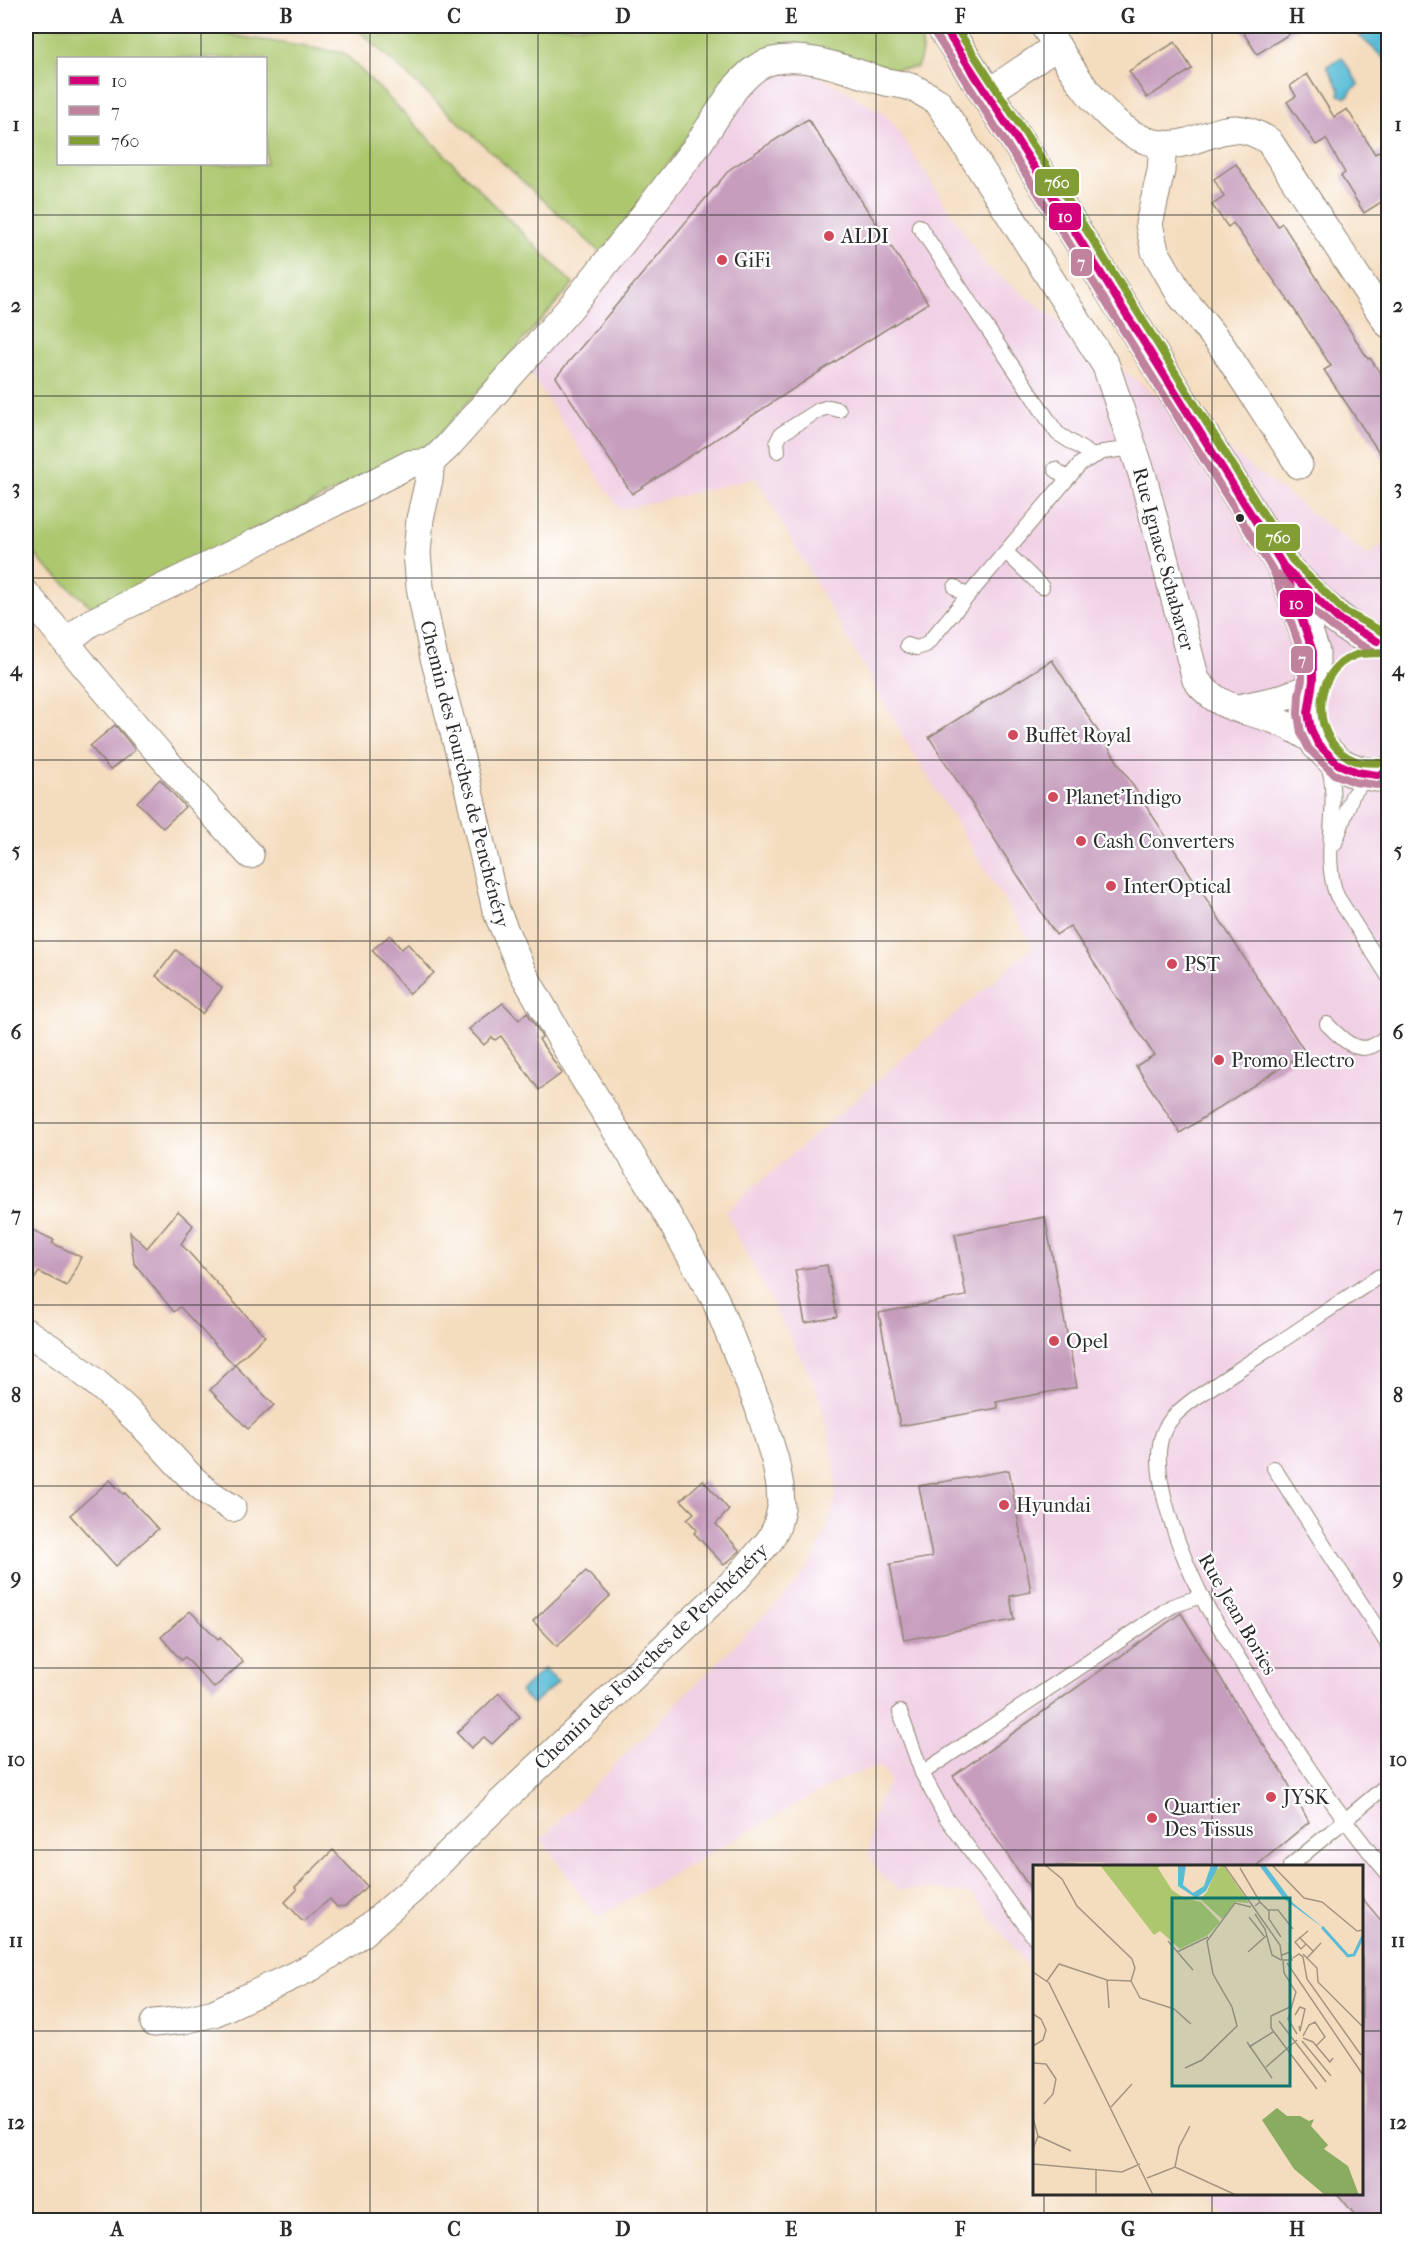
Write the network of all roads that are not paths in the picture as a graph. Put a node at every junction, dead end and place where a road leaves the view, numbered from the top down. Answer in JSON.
{"nodes":[{"id":1,"x":943,"y":26,"type":"edge"},
{"id":2,"x":1050,"y":36,"type":"edge"},
{"id":3,"x":986,"y":94,"type":"junction"},
{"id":4,"x":1163,"y":144,"type":"junction"},
{"id":5,"x":919,"y":226,"type":"dead end"},
{"id":6,"x":1389,"y":324,"type":"edge"},
{"id":7,"x":839,"y":410,"type":"dead end"},
{"id":8,"x":1134,"y":448,"type":"junction"},
{"id":9,"x":778,"y":451,"type":"dead end"},
{"id":10,"x":1093,"y":456,"type":"junction"},
{"id":11,"x":431,"y":462,"type":"junction"},
{"id":12,"x":1299,"y":465,"type":"dead end"},
{"id":13,"x":1055,"y":469,"type":"dead end"},
{"id":14,"x":1067,"y":479,"type":"junction"},
{"id":15,"x":1009,"y":524,"type":"dead end"},
{"id":16,"x":1021,"y":534,"type":"junction"},
{"id":17,"x":1005,"y":552,"type":"junction"},
{"id":18,"x":1284,"y":567,"type":"junction"},
{"id":19,"x":955,"y":587,"type":"dead end"},
{"id":20,"x":1042,"y":587,"type":"dead end"},
{"id":21,"x":26,"y":594,"type":"edge"},
{"id":22,"x":967,"y":597,"type":"junction"},
{"id":23,"x":66,"y":642,"type":"junction"},
{"id":24,"x":1383,"y":642,"type":"edge"},
{"id":25,"x":907,"y":645,"type":"dead end"},
{"id":26,"x":1313,"y":684,"type":"junction"},
{"id":27,"x":1238,"y":709,"type":"junction"},
{"id":28,"x":1321,"y":747,"type":"junction"},
{"id":29,"x":1381,"y":775,"type":"edge"},
{"id":30,"x":1331,"y":854,"type":"junction"},
{"id":31,"x":250,"y":855,"type":"dead end"},
{"id":32,"x":1389,"y":976,"type":"edge"},
{"id":33,"x":1327,"y":1024,"type":"dead end"},
{"id":34,"x":1389,"y":1035,"type":"edge"},
{"id":35,"x":1389,"y":1274,"type":"edge"},
{"id":36,"x":26,"y":1332,"type":"edge"},
{"id":37,"x":1274,"y":1468,"type":"dead end"},
{"id":38,"x":232,"y":1508,"type":"dead end"},
{"id":39,"x":1202,"y":1596,"type":"junction"},
{"id":40,"x":1389,"y":1645,"type":"edge"},
{"id":41,"x":900,"y":1712,"type":"dead end"},
{"id":42,"x":922,"y":1773,"type":"junction"},
{"id":43,"x":1389,"y":1784,"type":"edge"},
{"id":44,"x":1346,"y":1821,"type":"junction"},
{"id":45,"x":1291,"y":1865,"type":"edge"},
{"id":46,"x":1389,"y":1874,"type":"edge"},
{"id":47,"x":1033,"y":1934,"type":"edge"},
{"id":48,"x":154,"y":2023,"type":"dead end"}],
"edges":[{"from":1,"to":3,"type":"main road"},
{"from":2,"to":3,"type":"street"},
{"from":2,"to":4,"type":"street"},
{"from":3,"to":18,"type":"main road"},
{"from":4,"to":6,"type":"street"},
{"from":4,"to":12,"type":"street"},
{"from":5,"to":10,"type":"lane"},
{"from":7,"to":9,"type":"lane"},
{"from":8,"to":10,"type":"lane","name":"Rue Ignace Schabaver"},
{"from":8,"to":11,"type":"street"},
{"from":8,"to":27,"type":"street","name":"Rue Ignace Schabaver"},
{"from":10,"to":14,"type":"lane","name":"Rue Ignace Schabaver"},
{"from":11,"to":23,"type":"street"},
{"from":11,"to":48,"type":"street","name":"Chemin des Fourches de Penchénéry"},
{"from":13,"to":14,"type":"lane"},
{"from":14,"to":16,"type":"lane","name":"Rue Ignace Schabaver"},
{"from":15,"to":16,"type":"lane"},
{"from":16,"to":17,"type":"lane","name":"Rue Ignace Schabaver"},
{"from":17,"to":20,"type":"lane"},
{"from":17,"to":22,"type":"lane","name":"Rue Ignace Schabaver"},
{"from":18,"to":24,"type":"main road"},
{"from":18,"to":26,"type":"main road"},
{"from":19,"to":22,"type":"lane"},
{"from":21,"to":23,"type":"street"},
{"from":22,"to":25,"type":"lane","name":"Rue Ignace Schabaver"},
{"from":23,"to":31,"type":"street"},
{"from":24,"to":26,"type":"main road"},
{"from":26,"to":27,"type":"street"},
{"from":26,"to":28,"type":"main road"},
{"from":27,"to":28,"type":"street","name":"Rue Ignace Schabaver"},
{"from":28,"to":29,"type":"main road"},
{"from":28,"to":30,"type":"lane"},
{"from":29,"to":30,"type":"lane"},
{"from":30,"to":32,"type":"lane"},
{"from":33,"to":34,"type":"lane"},
{"from":35,"to":39,"type":"lane","name":"Rue Jean Bories"},
{"from":36,"to":38,"type":"street"},
{"from":37,"to":40,"type":"lane"},
{"from":39,"to":42,"type":"lane"},
{"from":39,"to":44,"type":"lane","name":"Rue Jean Bories"},
{"from":41,"to":42,"type":"lane"},
{"from":42,"to":47,"type":"lane"},
{"from":43,"to":44,"type":"lane"},
{"from":44,"to":45,"type":"lane"},
{"from":44,"to":46,"type":"lane","name":"Rue Jean Bories"}]}
